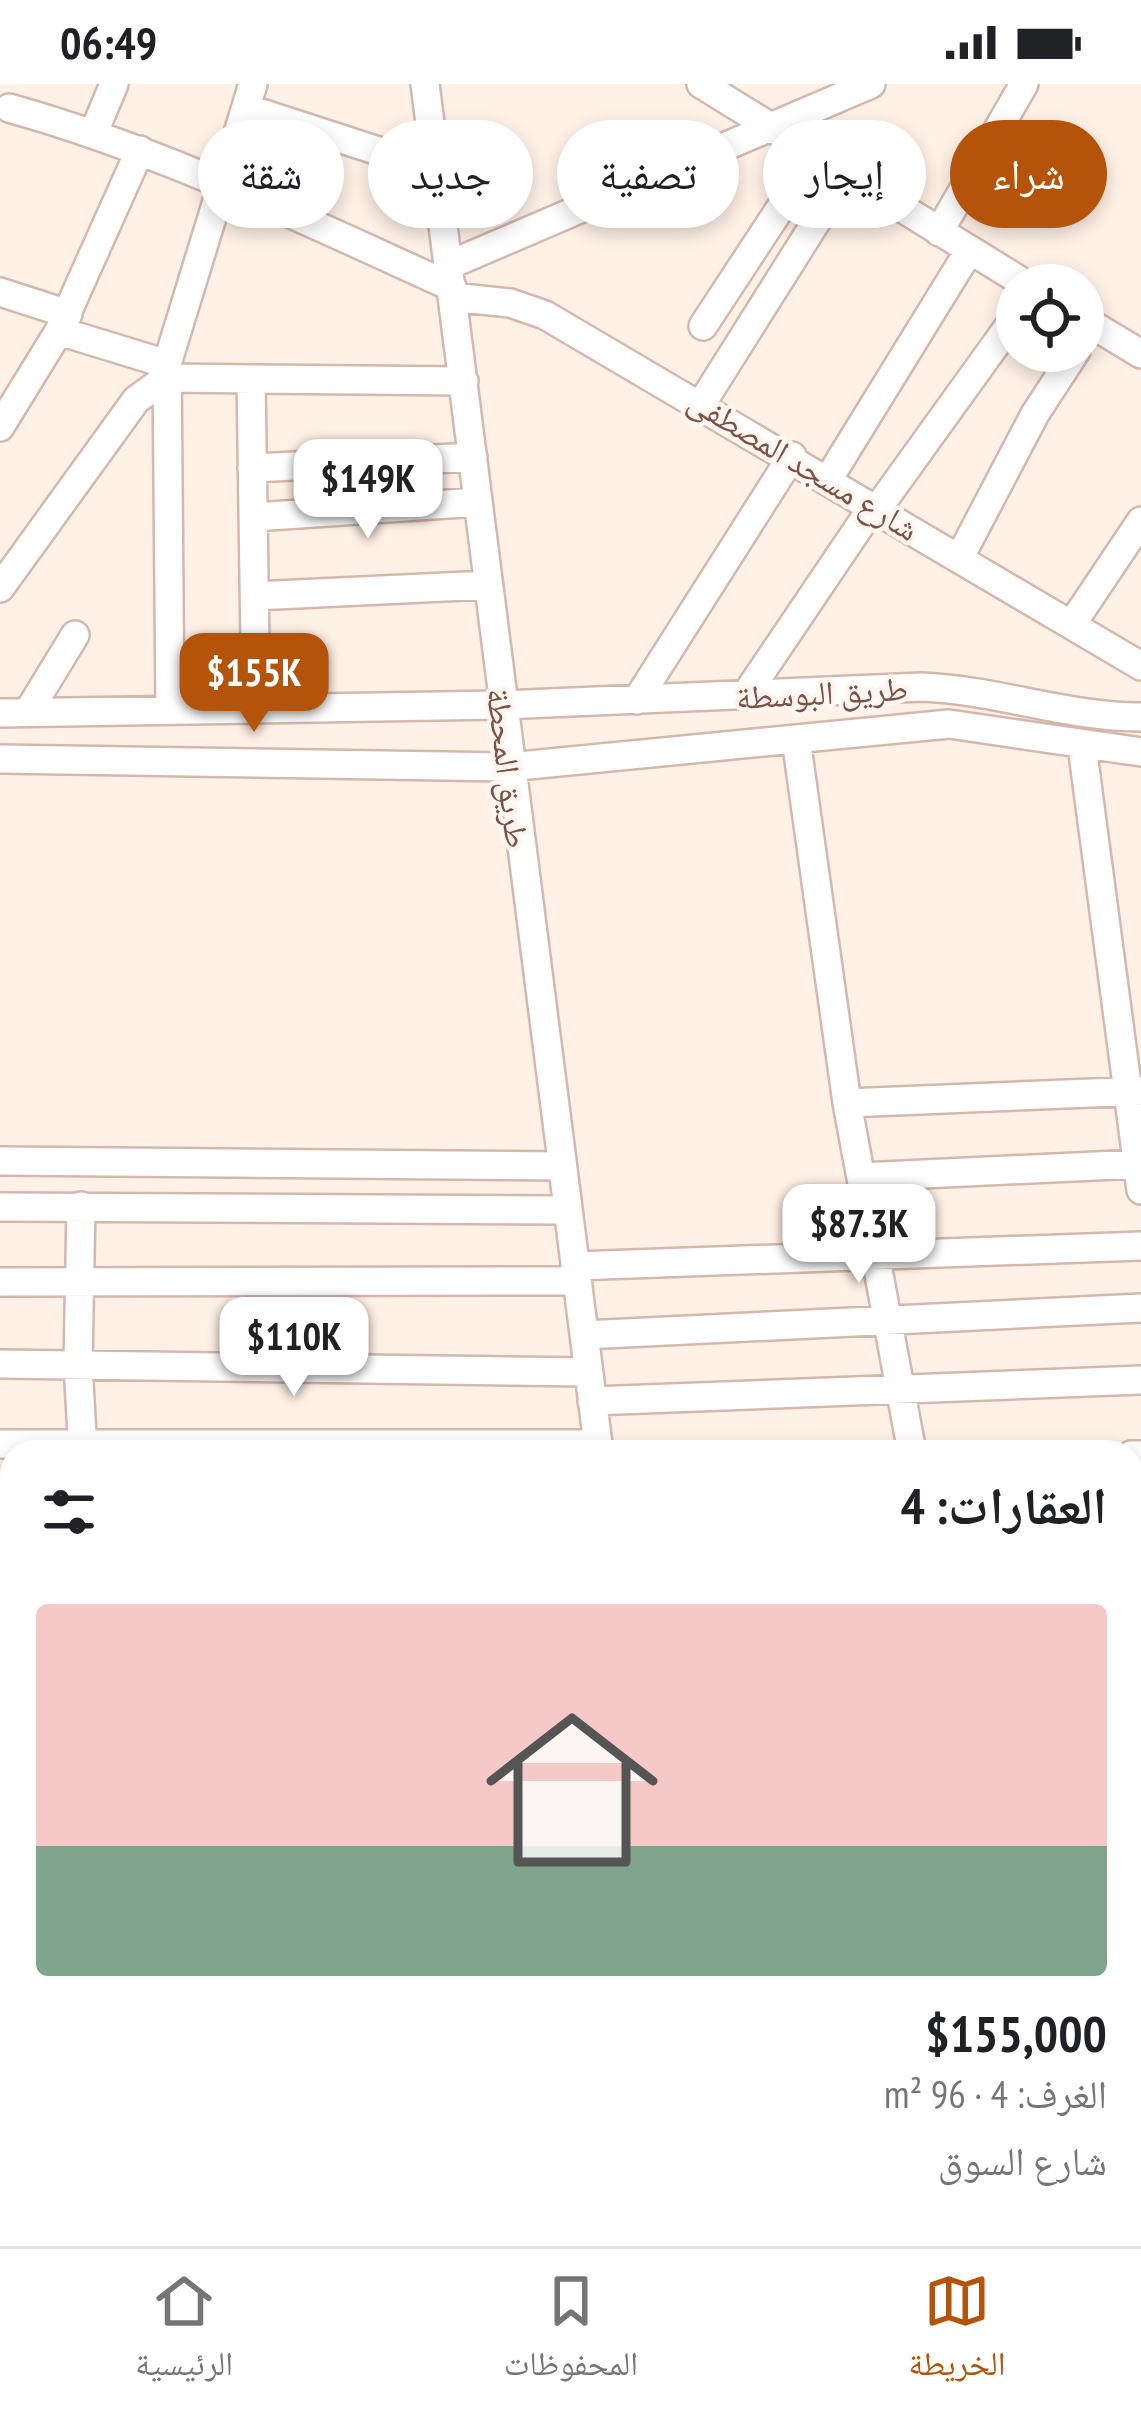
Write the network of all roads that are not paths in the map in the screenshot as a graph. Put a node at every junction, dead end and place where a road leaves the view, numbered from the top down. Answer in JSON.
{"nodes":[{"id":1,"x":114,"y":84,"type":"edge"},
{"id":2,"x":425,"y":84,"type":"edge"},
{"id":3,"x":747,"y":84,"type":"edge"},
{"id":4,"x":871,"y":84,"type":"edge"},
{"id":5,"x":1024,"y":84,"type":"edge"},
{"id":6,"x":711,"y":90,"type":"edge"},
{"id":7,"x":250,"y":96,"type":"edge"},
{"id":8,"x":9,"y":102,"type":"edge"},
{"id":9,"x":430,"y":120,"type":"edge"},
{"id":10,"x":782,"y":120,"type":"edge"},
{"id":11,"x":763,"y":126,"type":"edge"},
{"id":12,"x":763,"y":128,"type":"edge"},
{"id":13,"x":94,"y":132,"type":"junction"},
{"id":14,"x":368,"y":143,"type":"edge"},
{"id":15,"x":140,"y":150,"type":"junction"},
{"id":16,"x":198,"y":172,"type":"edge"},
{"id":17,"x":926,"y":224,"type":"edge"},
{"id":18,"x":209,"y":228,"type":"edge"},
{"id":19,"x":327,"y":228,"type":"edge"},
{"id":20,"x":444,"y":228,"type":"edge"},
{"id":21,"x":767,"y":228,"type":"edge"},
{"id":22,"x":812,"y":228,"type":"edge"},
{"id":23,"x":939,"y":232,"type":"junction"},
{"id":24,"x":969,"y":250,"type":"junction"},
{"id":25,"x":996,"y":266,"type":"edge"},
{"id":26,"x":451,"y":283,"type":"junction"},
{"id":27,"x":0,"y":292,"type":"edge"},
{"id":28,"x":63,"y":323,"type":"junction"},
{"id":29,"x":703,"y":326,"type":"dead end"},
{"id":30,"x":1104,"y":337,"type":"edge"},
{"id":31,"x":996,"y":344,"type":"edge"},
{"id":32,"x":1141,"y":354,"type":"edge"},
{"id":33,"x":166,"y":371,"type":"junction"},
{"id":34,"x":1062,"y":372,"type":"edge"},
{"id":35,"x":251,"y":379,"type":"junction"},
{"id":36,"x":464,"y":381,"type":"junction"},
{"id":37,"x":702,"y":403,"type":"junction"},
{"id":38,"x":0,"y":427,"type":"edge"},
{"id":39,"x":792,"y":457,"type":"junction"},
{"id":40,"x":473,"y":458,"type":"junction"},
{"id":41,"x":253,"y":468,"type":"junction"},
{"id":42,"x":829,"y":478,"type":"junction"},
{"id":43,"x":478,"y":502,"type":"junction"},
{"id":44,"x":876,"y":507,"type":"junction"},
{"id":45,"x":254,"y":517,"type":"junction"},
{"id":46,"x":1141,"y":521,"type":"edge"},
{"id":47,"x":960,"y":557,"type":"junction"},
{"id":48,"x":487,"y":585,"type":"junction"},
{"id":49,"x":0,"y":588,"type":"edge"},
{"id":50,"x":255,"y":596,"type":"junction"},
{"id":51,"x":1072,"y":624,"type":"junction"},
{"id":52,"x":75,"y":635,"type":"dead end"},
{"id":53,"x":1140,"y":662,"type":"edge"},
{"id":54,"x":745,"y":696,"type":"junction"},
{"id":55,"x":637,"y":700,"type":"junction"},
{"id":56,"x":256,"y":709,"type":"junction"},
{"id":57,"x":170,"y":710,"type":"junction"},
{"id":58,"x":14,"y":712,"type":"edge"},
{"id":59,"x":1141,"y":718,"type":"edge"},
{"id":60,"x":504,"y":735,"type":"junction"},
{"id":61,"x":796,"y":739,"type":"junction"},
{"id":62,"x":1082,"y":746,"type":"junction"},
{"id":63,"x":1141,"y":752,"type":"edge"},
{"id":64,"x":0,"y":759,"type":"edge"},
{"id":65,"x":1134,"y":1092,"type":"edge"},
{"id":66,"x":847,"y":1103,"type":"junction"},
{"id":67,"x":0,"y":1161,"type":"edge"},
{"id":68,"x":1138,"y":1162,"type":"edge"},
{"id":69,"x":60,"y":1164,"type":"junction"},
{"id":70,"x":562,"y":1166,"type":"junction"},
{"id":71,"x":861,"y":1178,"type":"junction"},
{"id":72,"x":70,"y":1206,"type":"junction"},
{"id":73,"x":0,"y":1207,"type":"edge"},
{"id":74,"x":567,"y":1210,"type":"junction"},
{"id":75,"x":1141,"y":1246,"type":"edge"},
{"id":76,"x":873,"y":1254,"type":"junction"},
{"id":77,"x":576,"y":1273,"type":"junction"},
{"id":78,"x":80,"y":1281,"type":"junction"},
{"id":79,"x":0,"y":1282,"type":"edge"},
{"id":80,"x":1141,"y":1308,"type":"edge"},
{"id":81,"x":887,"y":1319,"type":"junction"},
{"id":82,"x":584,"y":1335,"type":"junction"},
{"id":83,"x":0,"y":1364,"type":"edge"},
{"id":84,"x":78,"y":1365,"type":"junction"},
{"id":85,"x":589,"y":1372,"type":"junction"},
{"id":86,"x":1141,"y":1380,"type":"edge"},
{"id":87,"x":897,"y":1389,"type":"junction"},
{"id":88,"x":592,"y":1401,"type":"junction"},
{"id":89,"x":83,"y":1440,"type":"edge"},
{"id":90,"x":597,"y":1440,"type":"edge"},
{"id":91,"x":908,"y":1440,"type":"edge"}],
"edges":[{"from":1,"to":13,"type":"street"},
{"from":2,"to":9,"type":"street","name":"طريق المحطة"},
{"from":3,"to":6,"type":"street"},
{"from":4,"to":10,"type":"street"},
{"from":5,"to":23,"type":"street"},
{"from":6,"to":11,"type":"street"},
{"from":7,"to":14,"type":"street"},
{"from":8,"to":13,"type":"street","name":"شارع مسجد المصطفى"},
{"from":12,"to":26,"type":"street"},
{"from":13,"to":15,"type":"street","name":"شارع مسجد المصطفى"},
{"from":15,"to":16,"type":"street","name":"شارع مسجد المصطفى"},
{"from":15,"to":28,"type":"street"},
{"from":17,"to":23,"type":"street"},
{"from":18,"to":33,"type":"street"},
{"from":19,"to":26,"type":"street","name":"شارع مسجد المصطفى"},
{"from":20,"to":26,"type":"street","name":"طريق المحطة"},
{"from":21,"to":29,"type":"street"},
{"from":22,"to":37,"type":"street"},
{"from":23,"to":24,"type":"street"},
{"from":24,"to":25,"type":"street"},
{"from":24,"to":42,"type":"street"},
{"from":26,"to":36,"type":"street","name":"طريق المحطة"},
{"from":26,"to":37,"type":"street","name":"شارع مسجد المصطفى"},
{"from":27,"to":28,"type":"street"},
{"from":28,"to":33,"type":"street"},
{"from":28,"to":38,"type":"street"},
{"from":30,"to":32,"type":"street"},
{"from":31,"to":44,"type":"street"},
{"from":33,"to":35,"type":"street"},
{"from":33,"to":49,"type":"street"},
{"from":33,"to":57,"type":"street"},
{"from":34,"to":47,"type":"street"},
{"from":35,"to":36,"type":"street"},
{"from":35,"to":41,"type":"street"},
{"from":36,"to":40,"type":"street","name":"طريق المحطة"},
{"from":37,"to":39,"type":"street","name":"شارع مسجد المصطفى"},
{"from":39,"to":42,"type":"street","name":"شارع مسجد المصطفى"},
{"from":39,"to":55,"type":"street"},
{"from":40,"to":41,"type":"street"},
{"from":40,"to":43,"type":"street","name":"طريق المحطة"},
{"from":41,"to":45,"type":"street"},
{"from":42,"to":44,"type":"street","name":"شارع مسجد المصطفى"},
{"from":43,"to":45,"type":"street"},
{"from":43,"to":48,"type":"street","name":"طريق المحطة"},
{"from":44,"to":47,"type":"street","name":"شارع مسجد المصطفى"},
{"from":44,"to":54,"type":"street"},
{"from":45,"to":50,"type":"street"},
{"from":46,"to":51,"type":"street"},
{"from":47,"to":51,"type":"street","name":"شارع مسجد المصطفى"},
{"from":48,"to":50,"type":"street"},
{"from":48,"to":60,"type":"street","name":"طريق المحطة"},
{"from":50,"to":56,"type":"street"},
{"from":51,"to":53,"type":"street","name":"شارع مسجد المصطفى"},
{"from":52,"to":58,"type":"street"},
{"from":54,"to":55,"type":"street","name":"طريق البوسطة"},
{"from":54,"to":59,"type":"street","name":"طريق البوسطة"},
{"from":55,"to":60,"type":"street","name":"طريق البوسطة"},
{"from":56,"to":57,"type":"street"},
{"from":56,"to":60,"type":"street"},
{"from":57,"to":58,"type":"street"},
{"from":60,"to":61,"type":"street","name":"طريق البوسطة"},
{"from":60,"to":64,"type":"street"},
{"from":60,"to":70,"type":"street","name":"طريق المحطة"},
{"from":61,"to":62,"type":"street","name":"طريق البوسطة"},
{"from":61,"to":66,"type":"street"},
{"from":62,"to":63,"type":"street","name":"طريق البوسطة"},
{"from":62,"to":65,"type":"street"},
{"from":65,"to":66,"type":"street"},
{"from":65,"to":68,"type":"street"},
{"from":66,"to":71,"type":"street"},
{"from":67,"to":69,"type":"street"},
{"from":68,"to":71,"type":"street"},
{"from":69,"to":70,"type":"street"},
{"from":69,"to":72,"type":"street"},
{"from":70,"to":74,"type":"street","name":"طريق المحطة"},
{"from":71,"to":76,"type":"street"},
{"from":72,"to":73,"type":"street"},
{"from":72,"to":74,"type":"street"},
{"from":72,"to":78,"type":"street"},
{"from":74,"to":77,"type":"street","name":"طريق المحطة"},
{"from":75,"to":76,"type":"street"},
{"from":76,"to":77,"type":"street"},
{"from":76,"to":81,"type":"street"},
{"from":77,"to":78,"type":"street"},
{"from":77,"to":82,"type":"street","name":"طريق المحطة"},
{"from":78,"to":79,"type":"street"},
{"from":78,"to":84,"type":"street"},
{"from":80,"to":81,"type":"street"},
{"from":81,"to":82,"type":"street"},
{"from":81,"to":87,"type":"street"},
{"from":82,"to":85,"type":"street","name":"طريق المحطة"},
{"from":83,"to":84,"type":"street"},
{"from":84,"to":85,"type":"street"},
{"from":84,"to":89,"type":"street"},
{"from":85,"to":88,"type":"street","name":"طريق المحطة"},
{"from":86,"to":87,"type":"street"},
{"from":87,"to":88,"type":"street"},
{"from":87,"to":91,"type":"street"},
{"from":88,"to":90,"type":"street","name":"طريق المحطة"}]}
